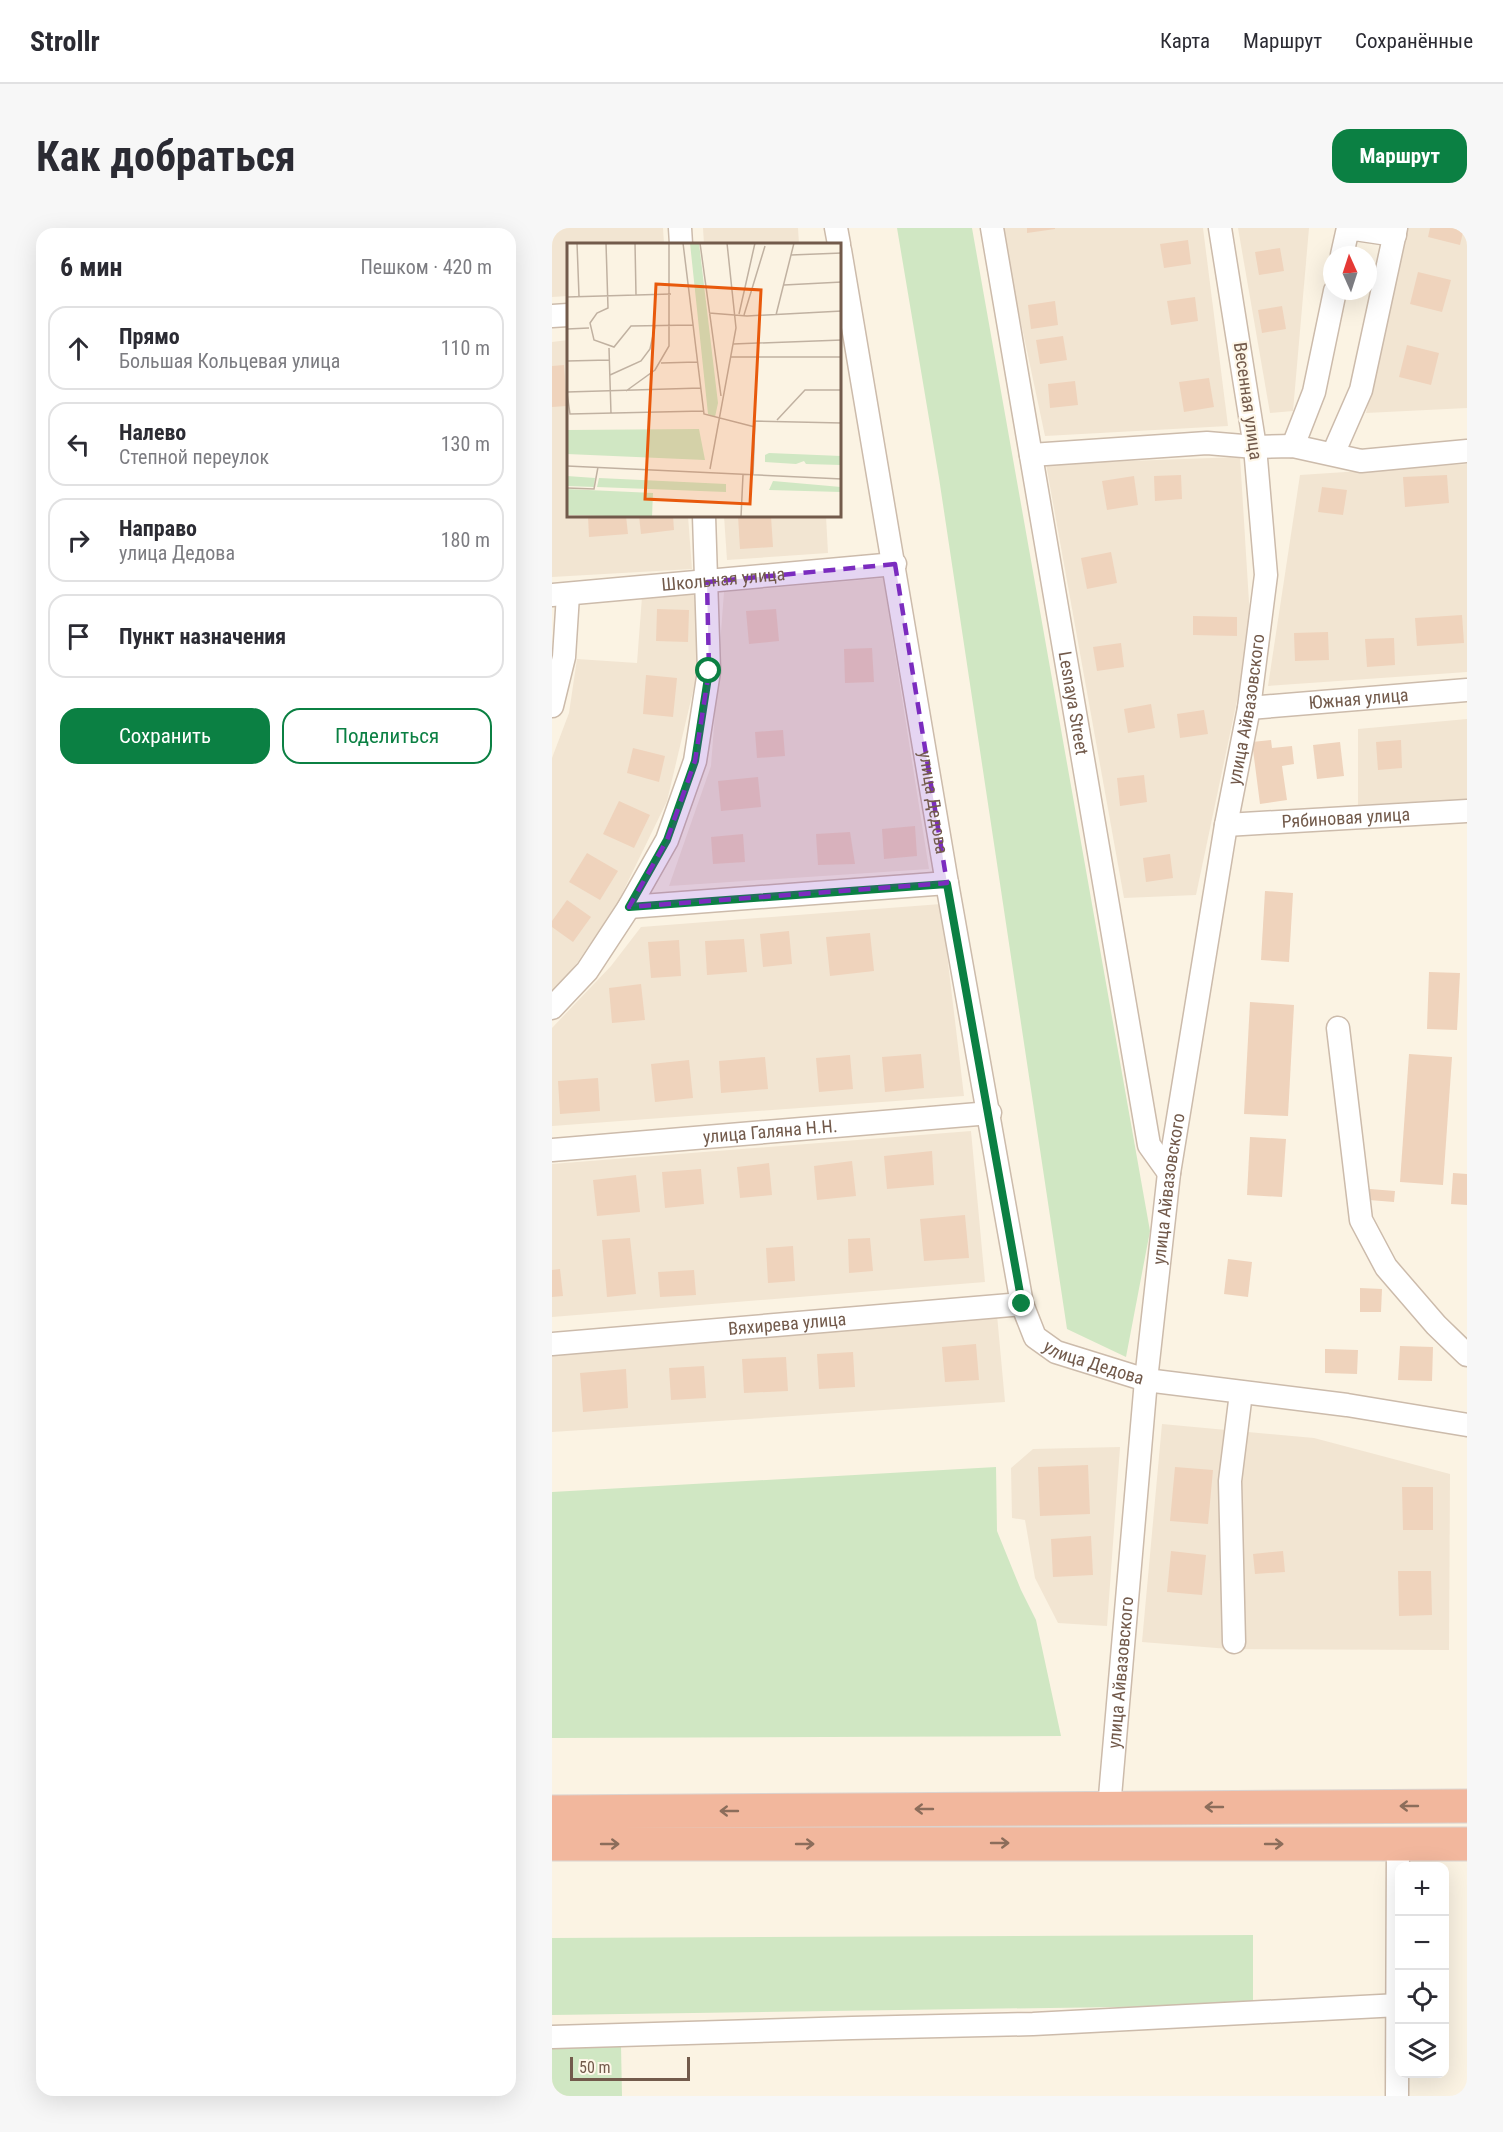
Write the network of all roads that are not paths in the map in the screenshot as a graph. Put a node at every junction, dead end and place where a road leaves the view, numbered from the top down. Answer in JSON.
{"nodes":[{"id":1,"x":680,"y":228,"type":"edge"},
{"id":2,"x":836,"y":228,"type":"edge"},
{"id":3,"x":992,"y":228,"type":"edge"},
{"id":4,"x":1220,"y":228,"type":"edge"},
{"id":5,"x":1348,"y":228,"type":"edge"},
{"id":6,"x":1396,"y":232,"type":"edge"},
{"id":7,"x":681,"y":243,"type":"edge"},
{"id":8,"x":839,"y":243,"type":"edge"},
{"id":9,"x":1344,"y":246,"type":"edge"},
{"id":10,"x":842,"y":261,"type":"edge"},
{"id":11,"x":1333,"y":300,"type":"edge"},
{"id":12,"x":567,"y":315,"type":"edge"},
{"id":13,"x":552,"y":316,"type":"edge"},
{"id":14,"x":1293,"y":446,"type":"junction"},
{"id":15,"x":1256,"y":447,"type":"junction"},
{"id":16,"x":1467,"y":451,"type":"edge"},
{"id":17,"x":1031,"y":454,"type":"junction"},
{"id":18,"x":1333,"y":454,"type":"junction"},
{"id":19,"x":704,"y":518,"type":"edge"},
{"id":20,"x":895,"y":564,"type":"junction"},
{"id":21,"x":1266,"y":575,"type":"joint"},
{"id":22,"x":707,"y":582,"type":"junction"},
{"id":23,"x":560,"y":595,"type":"edge"},
{"id":24,"x":1467,"y":690,"type":"edge"},
{"id":25,"x":552,"y":706,"type":"edge"},
{"id":26,"x":1248,"y":708,"type":"junction"},
{"id":27,"x":1467,"y":811,"type":"edge"},
{"id":28,"x":1226,"y":825,"type":"junction"},
{"id":29,"x":947,"y":884,"type":"junction"},
{"id":30,"x":629,"y":907,"type":"junction"},
{"id":31,"x":552,"y":1008,"type":"edge"},
{"id":32,"x":1338,"y":1028,"type":"dead end"},
{"id":33,"x":990,"y":1113,"type":"junction"},
{"id":34,"x":552,"y":1150,"type":"edge"},
{"id":35,"x":1168,"y":1173,"type":"junction"},
{"id":36,"x":1022,"y":1304,"type":"junction"},
{"id":37,"x":552,"y":1344,"type":"edge"},
{"id":38,"x":1467,"y":1355,"type":"edge"},
{"id":39,"x":1146,"y":1380,"type":"junction"},
{"id":40,"x":1241,"y":1393,"type":"junction"},
{"id":41,"x":1467,"y":1425,"type":"edge"},
{"id":42,"x":1234,"y":1642,"type":"dead end"},
{"id":43,"x":1467,"y":1806,"type":"edge"},
{"id":44,"x":1109,"y":1808,"type":"junction"},
{"id":45,"x":552,"y":1812,"type":"edge"},
{"id":46,"x":552,"y":1844,"type":"edge"},
{"id":47,"x":1398,"y":1844,"type":"junction"},
{"id":48,"x":1467,"y":1844,"type":"edge"},
{"id":49,"x":1399,"y":1970,"type":"edge"},
{"id":50,"x":1395,"y":2005,"type":"edge"},
{"id":51,"x":1399,"y":2024,"type":"edge"},
{"id":52,"x":552,"y":2037,"type":"edge"},
{"id":53,"x":1397,"y":2096,"type":"edge"}],
"edges":[{"from":1,"to":7,"type":"street"},
{"from":2,"to":8,"type":"street"},
{"from":3,"to":17,"type":"street","name":"Lesnaya Street"},
{"from":4,"to":15,"type":"street","name":"Весенная улица"},
{"from":5,"to":6,"type":"street"},
{"from":5,"to":9,"type":"street"},
{"from":6,"to":18,"type":"street"},
{"from":10,"to":20,"type":"street","name":"улица Дедова"},
{"from":11,"to":14,"type":"street"},
{"from":12,"to":13,"type":"street"},
{"from":14,"to":15,"type":"street"},
{"from":14,"to":18,"type":"street"},
{"from":15,"to":17,"type":"street"},
{"from":15,"to":21,"type":"street","name":"Весенная улица"},
{"from":16,"to":18,"type":"street"},
{"from":17,"to":35,"type":"street","name":"Lesnaya Street"},
{"from":19,"to":22,"type":"street"},
{"from":20,"to":22,"type":"street","name":"Школьная улица"},
{"from":20,"to":29,"type":"street","name":"улица Дедова"},
{"from":21,"to":26,"type":"street","name":"улица Айвазовского"},
{"from":22,"to":23,"type":"street","name":"Школьная улица"},
{"from":22,"to":30,"type":"street"},
{"from":23,"to":25,"type":"street"},
{"from":24,"to":26,"type":"street","name":"Южная улица"},
{"from":26,"to":28,"type":"street","name":"улица Айвазовского"},
{"from":27,"to":28,"type":"street","name":"Рябиновая улица"},
{"from":28,"to":35,"type":"street","name":"улица Айвазовского"},
{"from":29,"to":30,"type":"street"},
{"from":29,"to":33,"type":"street","name":"улица Дедова"},
{"from":30,"to":31,"type":"street"},
{"from":32,"to":38,"type":"street"},
{"from":33,"to":34,"type":"street","name":"улица Галяна Н.Н."},
{"from":33,"to":36,"type":"street","name":"улица Дедова"},
{"from":35,"to":39,"type":"street","name":"улица Айвазовского"},
{"from":36,"to":37,"type":"street","name":"Вяхирева улица"},
{"from":36,"to":39,"type":"street","name":"улица Дедова"},
{"from":39,"to":40,"type":"street","name":"улица Дедова"},
{"from":39,"to":44,"type":"street","name":"улица Айвазовского"},
{"from":40,"to":41,"type":"street","name":"улица Дедова"},
{"from":40,"to":42,"type":"street"},
{"from":43,"to":44,"type":"highway","one_way":true},
{"from":44,"to":45,"type":"highway","one_way":true},
{"from":46,"to":47,"type":"highway","one_way":true},
{"from":47,"to":48,"type":"highway"},
{"from":47,"to":49,"type":"street"},
{"from":50,"to":52,"type":"street"},
{"from":51,"to":53,"type":"street"}]}
